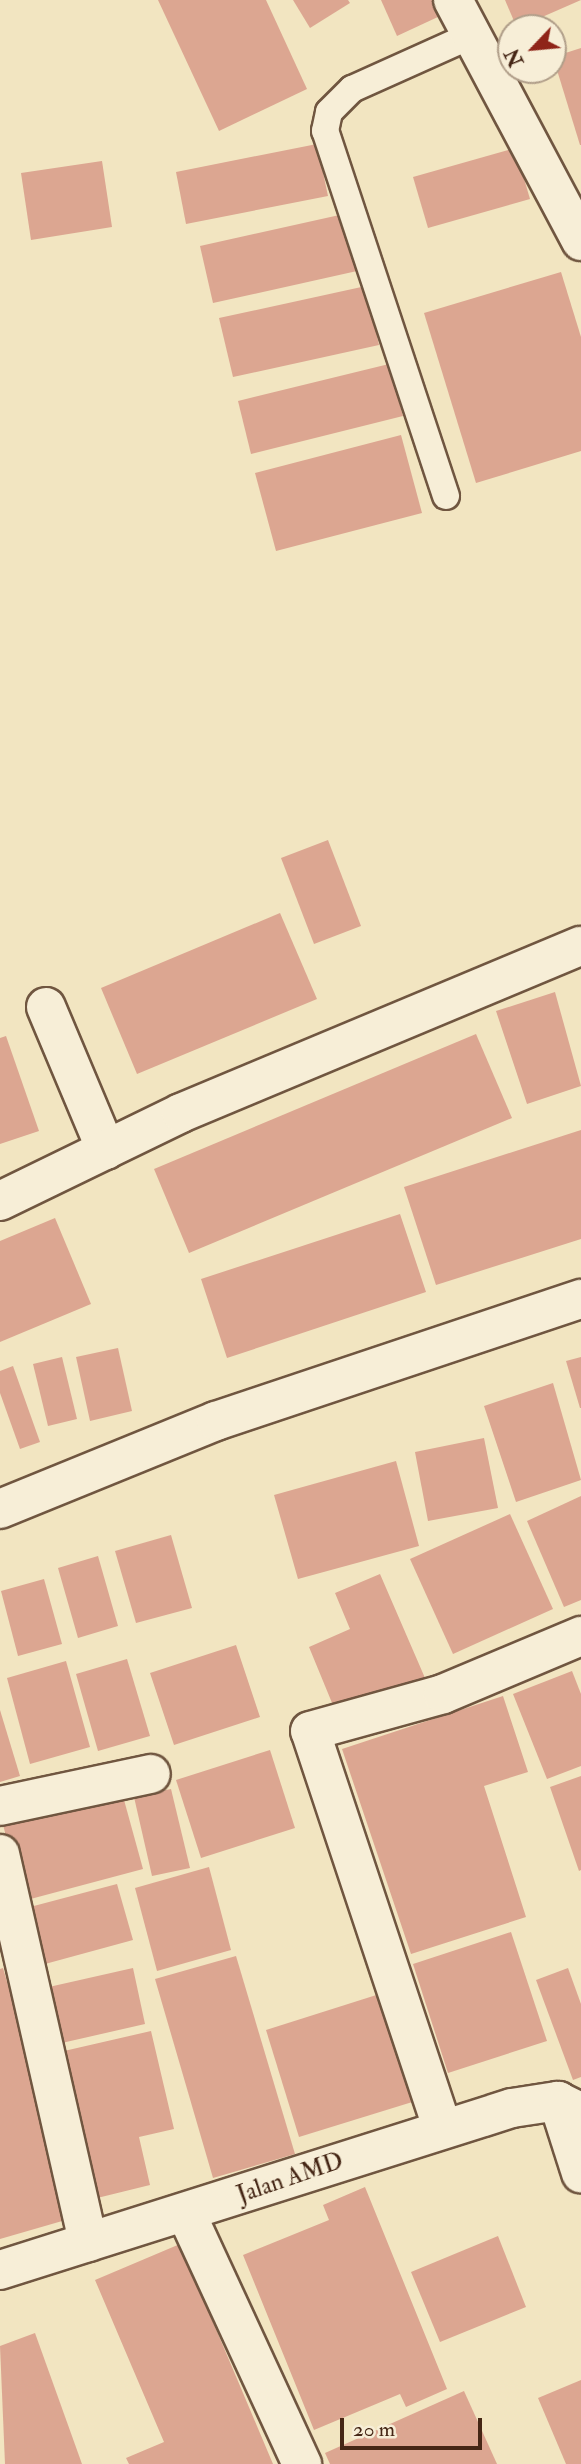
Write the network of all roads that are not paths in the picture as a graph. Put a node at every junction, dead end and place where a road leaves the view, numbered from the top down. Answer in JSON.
{"nodes":[{"id":1,"x":453,"y":0,"type":"edge"},
{"id":2,"x":470,"y":36,"type":"junction"},
{"id":3,"x":581,"y":241,"type":"edge"},
{"id":4,"x":446,"y":496,"type":"dead end"},
{"id":5,"x":581,"y":946,"type":"edge"},
{"id":6,"x":46,"y":1007,"type":"dead end"},
{"id":7,"x":106,"y":1150,"type":"junction"},
{"id":8,"x":0,"y":1201,"type":"edge"},
{"id":9,"x":581,"y":1299,"type":"edge"},
{"id":10,"x":0,"y":1509,"type":"edge"},
{"id":11,"x":581,"y":1636,"type":"edge"},
{"id":12,"x":151,"y":1774,"type":"dead end"},
{"id":13,"x":0,"y":1806,"type":"edge"},
{"id":14,"x":0,"y":1854,"type":"edge"},
{"id":15,"x":569,"y":2107,"type":"edge"},
{"id":16,"x":442,"y":2127,"type":"junction"},
{"id":17,"x":581,"y":2173,"type":"edge"},
{"id":18,"x":186,"y":2213,"type":"junction"},
{"id":19,"x":88,"y":2242,"type":"junction"},
{"id":20,"x":0,"y":2270,"type":"edge"},
{"id":21,"x":302,"y":2464,"type":"edge"}],
"edges":[{"from":1,"to":2,"type":"street"},
{"from":2,"to":3,"type":"street"},
{"from":2,"to":4,"type":"lane"},
{"from":5,"to":7,"type":"street"},
{"from":6,"to":7,"type":"street"},
{"from":7,"to":8,"type":"street"},
{"from":9,"to":10,"type":"street"},
{"from":11,"to":16,"type":"street"},
{"from":12,"to":13,"type":"street"},
{"from":14,"to":19,"type":"street"},
{"from":15,"to":16,"type":"street","name":"Jalan AMD"},
{"from":15,"to":17,"type":"street"},
{"from":16,"to":18,"type":"street","name":"Jalan AMD"},
{"from":18,"to":19,"type":"street","name":"Jalan AMD"},
{"from":18,"to":21,"type":"street"},
{"from":19,"to":20,"type":"street","name":"Jalan AMD"}]}
